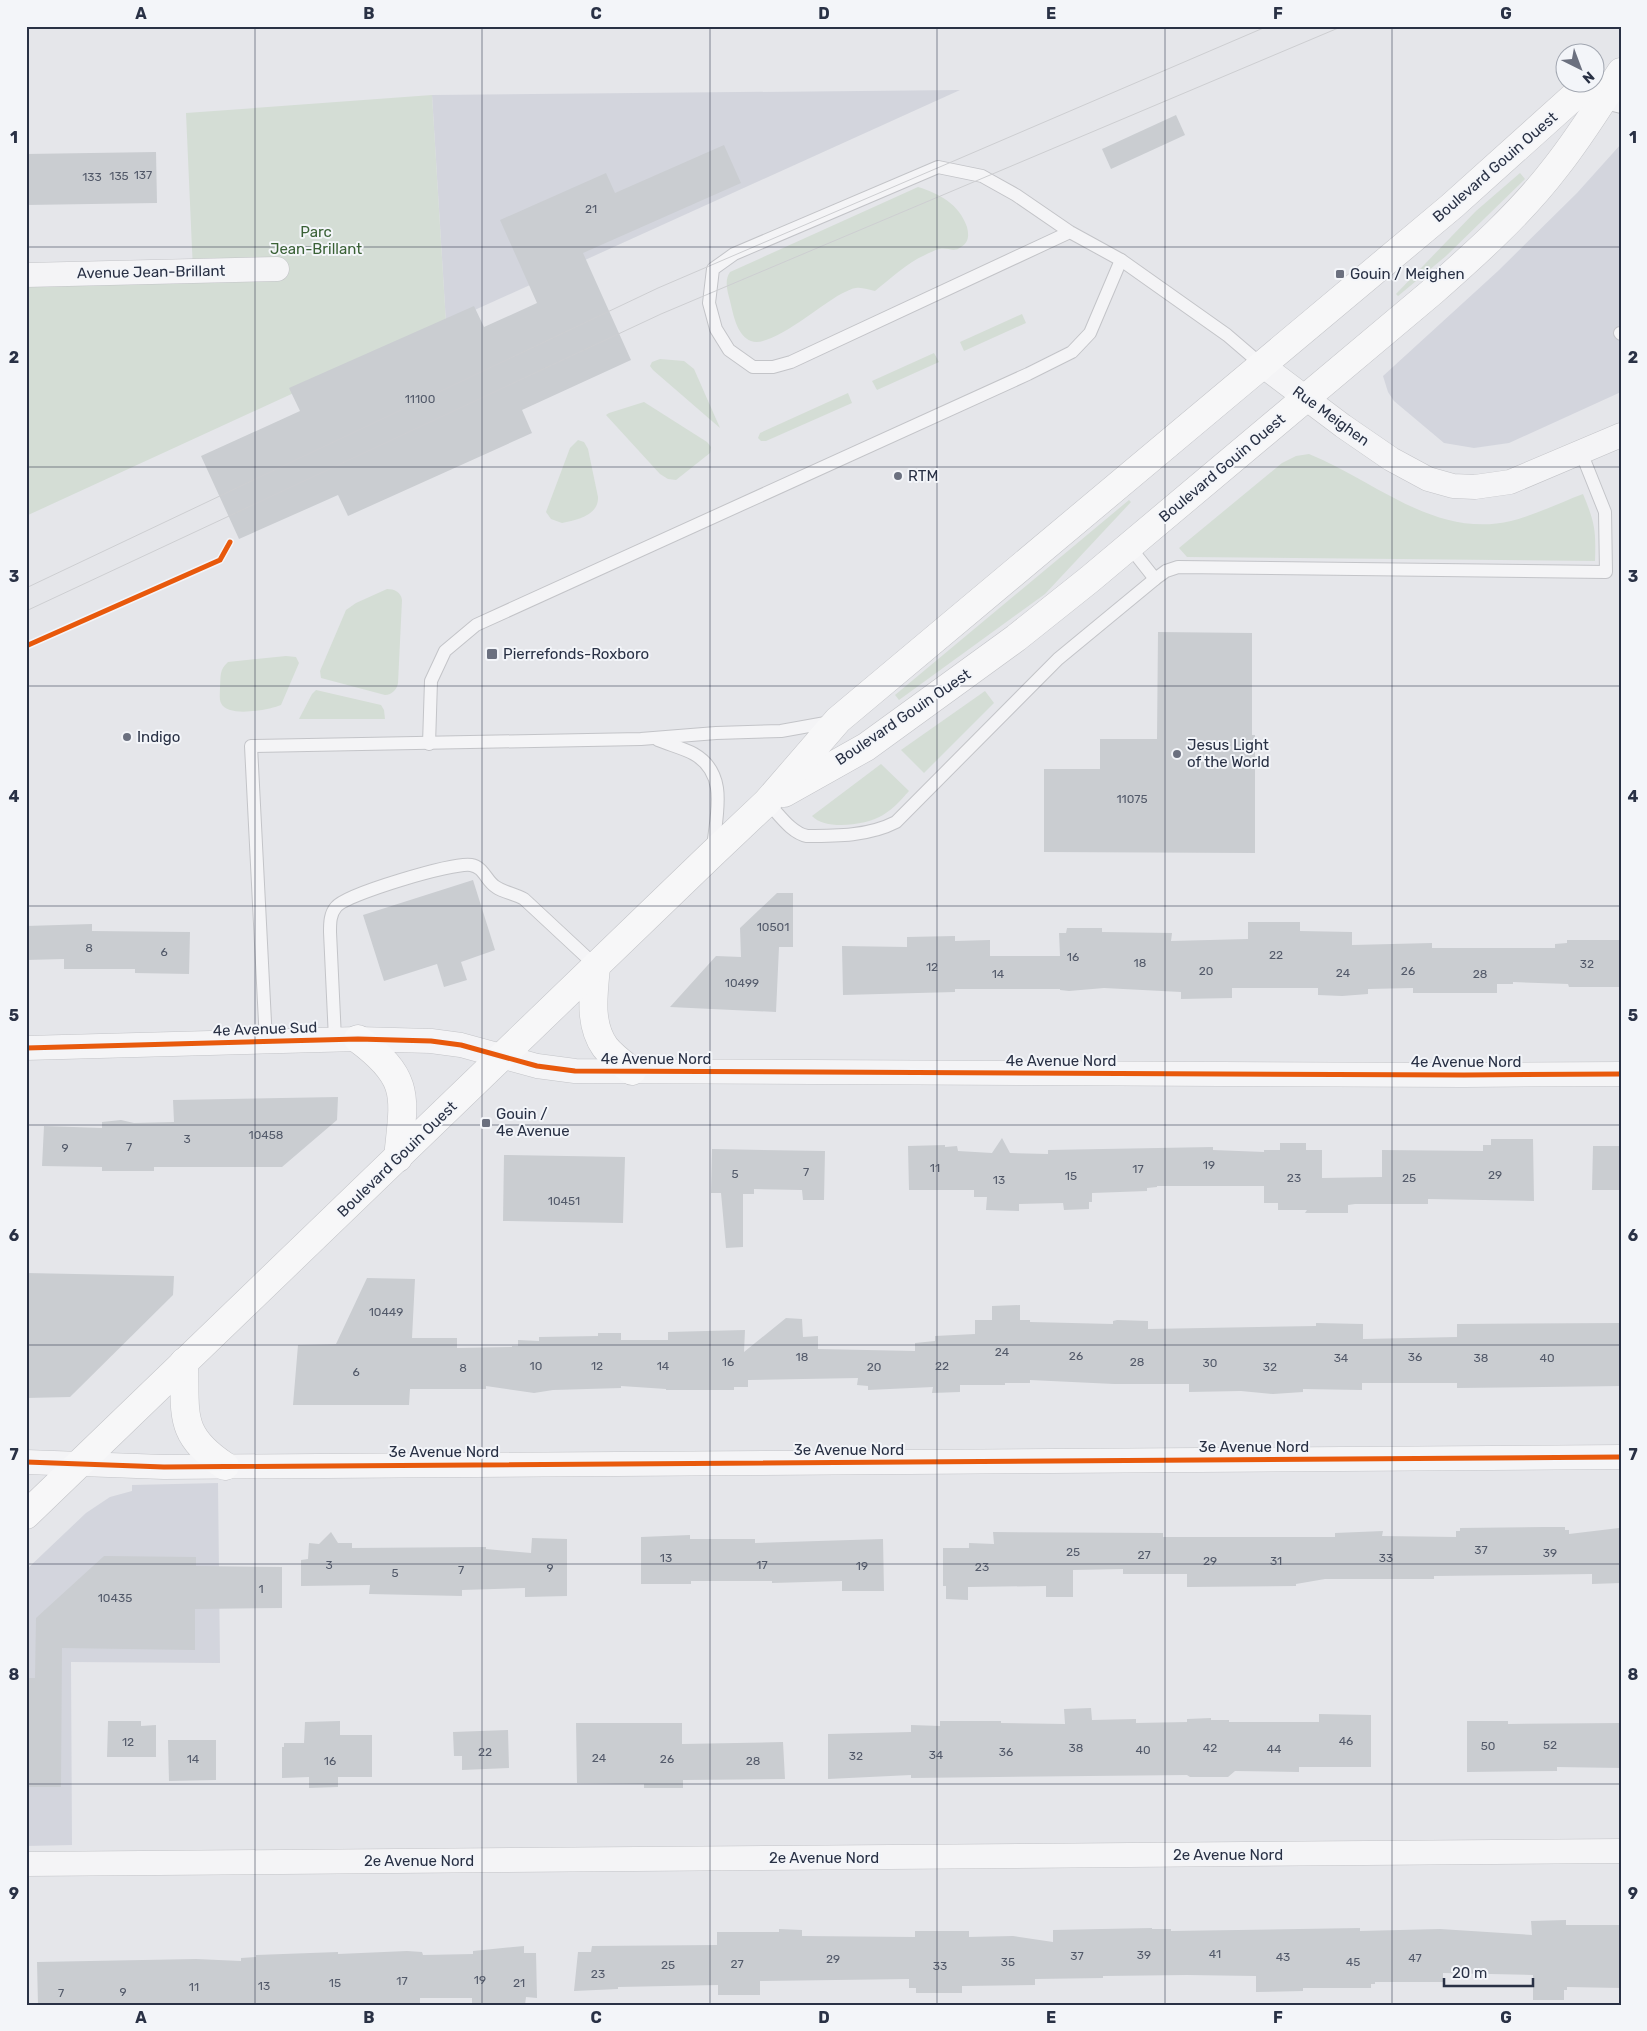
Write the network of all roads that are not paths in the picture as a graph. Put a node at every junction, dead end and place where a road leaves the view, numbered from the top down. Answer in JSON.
{"nodes":[{"id":1,"x":1621,"y":52,"type":"edge"},
{"id":2,"x":1621,"y":72,"type":"edge"},
{"id":3,"x":1604,"y":86,"type":"edge"},
{"id":4,"x":1604,"y":89,"type":"edge"},
{"id":5,"x":1601,"y":92,"type":"edge"},
{"id":6,"x":1070,"y":232,"type":"junction"},
{"id":7,"x":1121,"y":260,"type":"junction"},
{"id":8,"x":277,"y":268,"type":"dead end"},
{"id":9,"x":26,"y":275,"type":"edge"},
{"id":10,"x":1262,"y":365,"type":"junction"},
{"id":11,"x":1305,"y":398,"type":"junction"},
{"id":12,"x":1621,"y":435,"type":"edge"},
{"id":13,"x":1581,"y":452,"type":"junction"},
{"id":14,"x":1129,"y":546,"type":"junction"},
{"id":15,"x":1155,"y":578,"type":"junction"},
{"id":16,"x":838,"y":720,"type":"junction"},
{"id":17,"x":653,"y":739,"type":"junction"},
{"id":18,"x":429,"y":744,"type":"junction"},
{"id":19,"x":767,"y":802,"type":"junction"},
{"id":20,"x":712,"y":854,"type":"junction"},
{"id":21,"x":596,"y":966,"type":"junction"},
{"id":22,"x":347,"y":1039,"type":"junction"},
{"id":23,"x":266,"y":1042,"type":"junction"},
{"id":24,"x":26,"y":1048,"type":"edge"},
{"id":25,"x":503,"y":1056,"type":"junction"},
{"id":26,"x":632,"y":1071,"type":"junction"},
{"id":27,"x":1621,"y":1074,"type":"edge"},
{"id":28,"x":398,"y":1158,"type":"junction"},
{"id":29,"x":184,"y":1362,"type":"junction"},
{"id":30,"x":1621,"y":1457,"type":"edge"},
{"id":31,"x":26,"y":1462,"type":"edge"},
{"id":32,"x":78,"y":1464,"type":"junction"},
{"id":33,"x":225,"y":1466,"type":"junction"},
{"id":34,"x":26,"y":1515,"type":"edge"},
{"id":35,"x":1621,"y":1851,"type":"edge"},
{"id":36,"x":26,"y":1864,"type":"edge"}],
"edges":[{"from":1,"to":3,"type":"main road","name":"Boulevard Gouin Ouest"},
{"from":2,"to":4,"type":"main road","name":"Boulevard Gouin Ouest"},
{"from":5,"to":10,"type":"main road","name":"Boulevard Gouin Ouest"},
{"from":5,"to":11,"type":"main road","name":"Boulevard Gouin Ouest"},
{"from":6,"to":6,"type":"lane","name":"Rue Meighen"},
{"from":6,"to":7,"type":"lane","name":"Rue Meighen"},
{"from":7,"to":10,"type":"lane","name":"Rue Meighen"},
{"from":7,"to":18,"type":"lane"},
{"from":8,"to":9,"type":"street","name":"Avenue Jean-Brillant"},
{"from":10,"to":11,"type":"street","name":"Rue Meighen"},
{"from":10,"to":16,"type":"main road","name":"Boulevard Gouin Ouest"},
{"from":11,"to":13,"type":"street","name":"Rue Meighen"},
{"from":11,"to":14,"type":"main road","name":"Boulevard Gouin Ouest"},
{"from":12,"to":13,"type":"street","name":"Rue Meighen"},
{"from":13,"to":15,"type":"lane"},
{"from":14,"to":15,"type":"lane"},
{"from":14,"to":19,"type":"main road","name":"Boulevard Gouin Ouest"},
{"from":15,"to":19,"type":"lane"},
{"from":16,"to":17,"type":"lane"},
{"from":16,"to":19,"type":"main road","name":"Boulevard Gouin Ouest"},
{"from":17,"to":18,"type":"lane"},
{"from":17,"to":20,"type":"lane"},
{"from":18,"to":23,"type":"lane"},
{"from":19,"to":20,"type":"main road","name":"Boulevard Gouin Ouest"},
{"from":20,"to":21,"type":"main road","name":"Boulevard Gouin Ouest"},
{"from":21,"to":22,"type":"lane"},
{"from":21,"to":25,"type":"main road","name":"Boulevard Gouin Ouest"},
{"from":21,"to":26,"type":"main road"},
{"from":22,"to":23,"type":"street","name":"4e Avenue Sud"},
{"from":22,"to":25,"type":"street","name":"4e Avenue Sud"},
{"from":22,"to":28,"type":"main road"},
{"from":23,"to":24,"type":"street","name":"4e Avenue Sud"},
{"from":25,"to":26,"type":"street","name":"4e Avenue Nord"},
{"from":25,"to":28,"type":"main road","name":"Boulevard Gouin Ouest"},
{"from":26,"to":27,"type":"street","name":"4e Avenue Nord"},
{"from":28,"to":29,"type":"main road","name":"Boulevard Gouin Ouest"},
{"from":29,"to":32,"type":"main road","name":"Boulevard Gouin Ouest"},
{"from":29,"to":33,"type":"main road"},
{"from":30,"to":33,"type":"street","name":"3e Avenue Nord"},
{"from":31,"to":32,"type":"street","name":"3e Avenue Nord"},
{"from":32,"to":33,"type":"street","name":"3e Avenue Nord"},
{"from":32,"to":34,"type":"main road","name":"Boulevard Gouin Ouest"},
{"from":35,"to":36,"type":"street","name":"2e Avenue Nord"}]}
